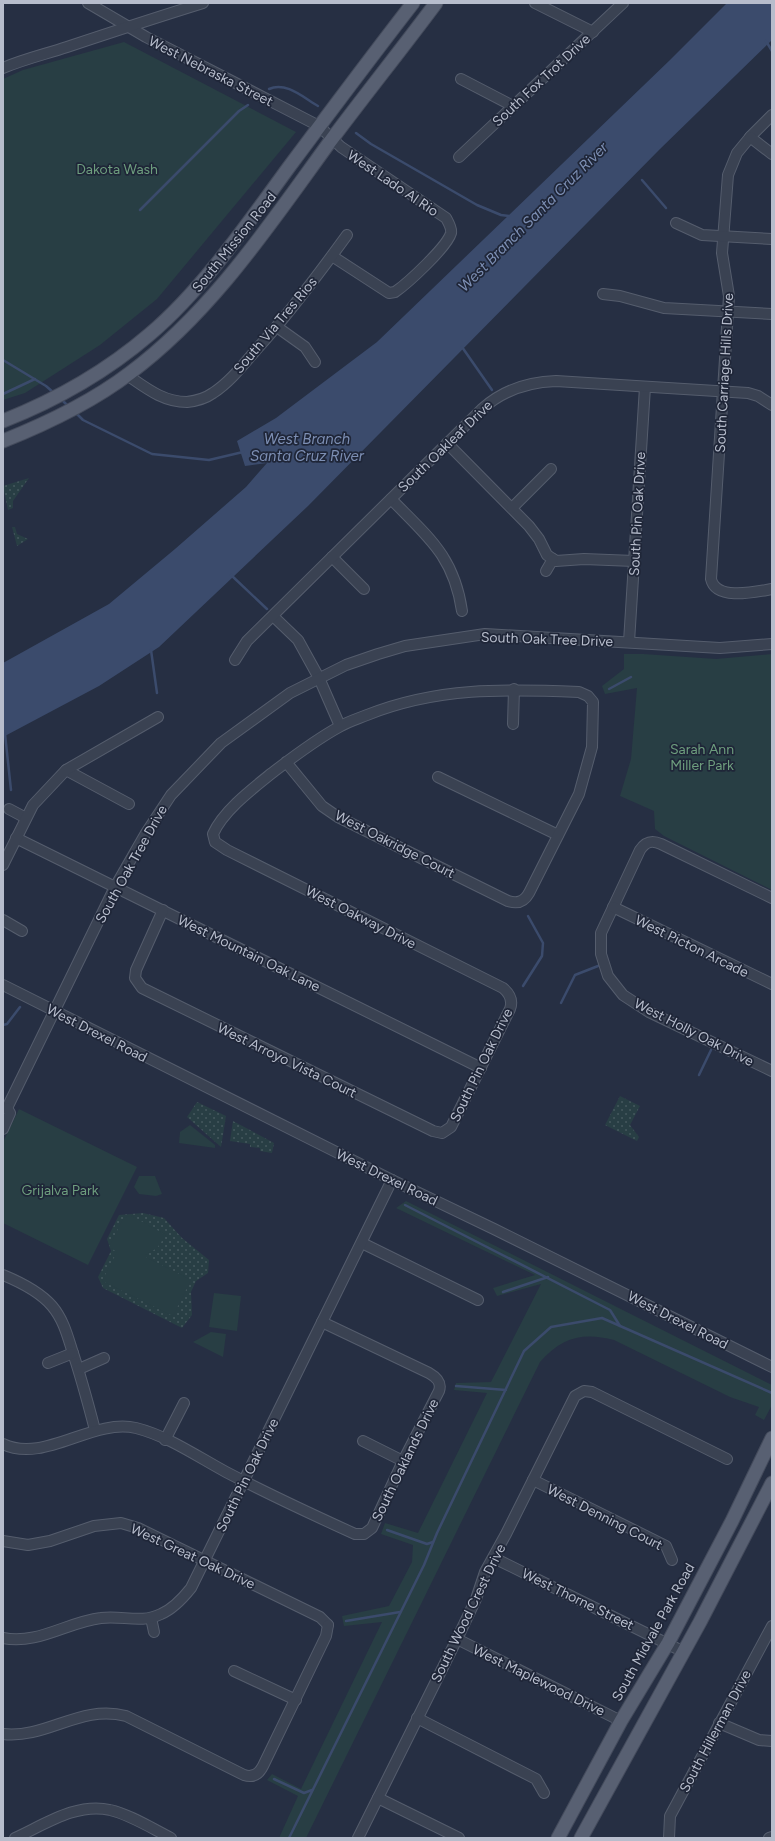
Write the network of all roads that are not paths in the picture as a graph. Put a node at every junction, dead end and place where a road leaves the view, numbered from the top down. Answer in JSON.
{"nodes":[{"id":1,"x":88,"y":3,"type":"edge"},
{"id":2,"x":204,"y":3,"type":"edge"},
{"id":3,"x":413,"y":3,"type":"edge"},
{"id":4,"x":436,"y":3,"type":"edge"},
{"id":5,"x":535,"y":3,"type":"edge"},
{"id":6,"x":623,"y":3,"type":"edge"},
{"id":7,"x":127,"y":26,"type":"junction"},
{"id":8,"x":593,"y":32,"type":"junction"},
{"id":9,"x":3,"y":68,"type":"edge"},
{"id":10,"x":461,"y":79,"type":"dead end"},
{"id":11,"x":513,"y":106,"type":"junction"},
{"id":12,"x":772,"y":115,"type":"edge"},
{"id":13,"x":319,"y":126,"type":"junction"},
{"id":14,"x":750,"y":137,"type":"junction"},
{"id":15,"x":332,"y":139,"type":"junction"},
{"id":16,"x":772,"y":154,"type":"edge"},
{"id":17,"x":459,"y":157,"type":"dead end"},
{"id":18,"x":676,"y":223,"type":"dead end"},
{"id":19,"x":347,"y":235,"type":"dead end"},
{"id":20,"x":723,"y":236,"type":"junction"},
{"id":21,"x":772,"y":239,"type":"edge"},
{"id":22,"x":332,"y":256,"type":"junction"},
{"id":23,"x":192,"y":291,"type":"junction"},
{"id":24,"x":603,"y":294,"type":"dead end"},
{"id":25,"x":205,"y":303,"type":"junction"},
{"id":26,"x":728,"y":312,"type":"junction"},
{"id":27,"x":772,"y":314,"type":"edge"},
{"id":28,"x":277,"y":327,"type":"junction"},
{"id":29,"x":315,"y":362,"type":"dead end"},
{"id":30,"x":127,"y":375,"type":"junction"},
{"id":31,"x":645,"y":386,"type":"junction"},
{"id":32,"x":723,"y":391,"type":"junction"},
{"id":33,"x":772,"y":404,"type":"edge"},
{"id":34,"x":3,"y":421,"type":"edge"},
{"id":35,"x":3,"y":440,"type":"edge"},
{"id":36,"x":447,"y":443,"type":"junction"},
{"id":37,"x":551,"y":470,"type":"dead end"},
{"id":38,"x":391,"y":499,"type":"junction"},
{"id":39,"x":512,"y":508,"type":"junction"},
{"id":40,"x":332,"y":557,"type":"junction"},
{"id":41,"x":552,"y":559,"type":"junction"},
{"id":42,"x":634,"y":561,"type":"junction"},
{"id":43,"x":546,"y":571,"type":"dead end"},
{"id":44,"x":364,"y":589,"type":"dead end"},
{"id":45,"x":772,"y":589,"type":"edge"},
{"id":46,"x":462,"y":611,"type":"dead end"},
{"id":47,"x":273,"y":616,"type":"junction"},
{"id":48,"x":629,"y":642,"type":"junction"},
{"id":49,"x":772,"y":644,"type":"edge"},
{"id":50,"x":235,"y":660,"type":"dead end"},
{"id":51,"x":319,"y":678,"type":"junction"},
{"id":52,"x":514,"y":689,"type":"junction"},
{"id":53,"x":158,"y":717,"type":"dead end"},
{"id":54,"x":513,"y":724,"type":"dead end"},
{"id":55,"x":340,"y":726,"type":"junction"},
{"id":56,"x":286,"y":762,"type":"junction"},
{"id":57,"x":66,"y":770,"type":"junction"},
{"id":58,"x":438,"y":777,"type":"dead end"},
{"id":59,"x":129,"y":804,"type":"dead end"},
{"id":60,"x":9,"y":809,"type":"dead end"},
{"id":61,"x":26,"y":818,"type":"junction"},
{"id":62,"x":558,"y":835,"type":"junction"},
{"id":63,"x":16,"y":838,"type":"junction"},
{"id":64,"x":3,"y":865,"type":"edge"},
{"id":65,"x":115,"y":887,"type":"junction"},
{"id":66,"x":772,"y":898,"type":"edge"},
{"id":67,"x":613,"y":907,"type":"junction"},
{"id":68,"x":163,"y":910,"type":"junction"},
{"id":69,"x":3,"y":920,"type":"edge"},
{"id":70,"x":22,"y":931,"type":"dead end"},
{"id":71,"x":772,"y":984,"type":"edge"},
{"id":72,"x":3,"y":986,"type":"edge"},
{"id":73,"x":512,"y":994,"type":"joint"},
{"id":74,"x":55,"y":1012,"type":"junction"},
{"id":75,"x":480,"y":1068,"type":"junction"},
{"id":76,"x":772,"y":1071,"type":"edge"},
{"id":77,"x":5,"y":1108,"type":"edge"},
{"id":78,"x":3,"y":1129,"type":"edge"},
{"id":79,"x":445,"y":1135,"type":"joint"},
{"id":80,"x":392,"y":1180,"type":"junction"},
{"id":81,"x":362,"y":1243,"type":"junction"},
{"id":82,"x":3,"y":1275,"type":"edge"},
{"id":83,"x":478,"y":1300,"type":"dead end"},
{"id":84,"x":322,"y":1322,"type":"junction"},
{"id":85,"x":73,"y":1353,"type":"junction"},
{"id":86,"x":104,"y":1358,"type":"dead end"},
{"id":87,"x":48,"y":1363,"type":"dead end"},
{"id":88,"x":772,"y":1367,"type":"edge"},
{"id":89,"x":78,"y":1369,"type":"junction"},
{"id":90,"x":184,"y":1403,"type":"dead end"},
{"id":91,"x":96,"y":1430,"type":"junction"},
{"id":92,"x":772,"y":1438,"type":"edge"},
{"id":93,"x":165,"y":1440,"type":"junction"},
{"id":94,"x":363,"y":1441,"type":"dead end"},
{"id":95,"x":3,"y":1444,"type":"edge"},
{"id":96,"x":727,"y":1459,"type":"dead end"},
{"id":97,"x":403,"y":1461,"type":"junction"},
{"id":98,"x":533,"y":1480,"type":"junction"},
{"id":99,"x":244,"y":1481,"type":"junction"},
{"id":100,"x":772,"y":1483,"type":"edge"},
{"id":101,"x":3,"y":1541,"type":"edge"},
{"id":102,"x":494,"y":1558,"type":"junction"},
{"id":103,"x":205,"y":1560,"type":"junction"},
{"id":104,"x":672,"y":1560,"type":"dead end"},
{"id":105,"x":151,"y":1618,"type":"junction"},
{"id":106,"x":772,"y":1626,"type":"edge"},
{"id":107,"x":154,"y":1632,"type":"dead end"},
{"id":108,"x":3,"y":1638,"type":"edge"},
{"id":109,"x":457,"y":1639,"type":"junction"},
{"id":110,"x":668,"y":1643,"type":"junction"},
{"id":111,"x":684,"y":1652,"type":"junction"},
{"id":112,"x":234,"y":1671,"type":"dead end"},
{"id":113,"x":296,"y":1700,"type":"junction"},
{"id":114,"x":417,"y":1718,"type":"junction"},
{"id":115,"x":622,"y":1721,"type":"junction"},
{"id":116,"x":719,"y":1723,"type":"junction"},
{"id":117,"x":3,"y":1734,"type":"edge"},
{"id":118,"x":772,"y":1741,"type":"edge"},
{"id":119,"x":544,"y":1793,"type":"dead end"},
{"id":120,"x":378,"y":1798,"type":"junction"},
{"id":121,"x":14,"y":1838,"type":"edge"},
{"id":122,"x":171,"y":1838,"type":"edge"},
{"id":123,"x":358,"y":1838,"type":"edge"},
{"id":124,"x":459,"y":1838,"type":"edge"},
{"id":125,"x":558,"y":1838,"type":"edge"},
{"id":126,"x":581,"y":1838,"type":"edge"},
{"id":127,"x":670,"y":1838,"type":"edge"}],
"edges":[{"from":1,"to":7,"type":"street","name":"West Nebraska Street"},
{"from":2,"to":7,"type":"street"},
{"from":3,"to":13,"type":"main road","name":"South Mission Road"},
{"from":4,"to":15,"type":"main road","name":"South Mission Road"},
{"from":5,"to":8,"type":"street"},
{"from":6,"to":8,"type":"street","name":"South Fox Trot Drive"},
{"from":7,"to":9,"type":"street"},
{"from":7,"to":13,"type":"street","name":"West Nebraska Street"},
{"from":8,"to":11,"type":"street","name":"South Fox Trot Drive"},
{"from":10,"to":11,"type":"street"},
{"from":11,"to":17,"type":"street","name":"South Fox Trot Drive"},
{"from":12,"to":14,"type":"street","name":"South Carriage Hills Drive"},
{"from":13,"to":15,"type":"street","name":"West Nebraska Street"},
{"from":13,"to":23,"type":"main road","name":"South Mission Road"},
{"from":14,"to":16,"type":"street"},
{"from":14,"to":20,"type":"street","name":"South Carriage Hills Drive"},
{"from":15,"to":22,"type":"street","name":"West Lado Al Rio"},
{"from":15,"to":25,"type":"main road","name":"South Mission Road"},
{"from":18,"to":20,"type":"street"},
{"from":19,"to":22,"type":"street","name":"South Via Tres Rios"},
{"from":20,"to":21,"type":"street"},
{"from":20,"to":26,"type":"street","name":"South Carriage Hills Drive"},
{"from":22,"to":28,"type":"street","name":"South Via Tres Rios"},
{"from":23,"to":25,"type":"main road"},
{"from":23,"to":34,"type":"main road","name":"South Mission Road"},
{"from":24,"to":26,"type":"street"},
{"from":25,"to":30,"type":"main road","name":"South Mission Road"},
{"from":26,"to":27,"type":"street"},
{"from":26,"to":32,"type":"street","name":"South Carriage Hills Drive"},
{"from":28,"to":29,"type":"street"},
{"from":28,"to":30,"type":"street","name":"South Via Tres Rios"},
{"from":30,"to":35,"type":"main road","name":"South Mission Road"},
{"from":31,"to":32,"type":"street","name":"South Oakleaf Drive"},
{"from":31,"to":36,"type":"street","name":"South Oakleaf Drive"},
{"from":31,"to":42,"type":"street","name":"South Pin Oak Drive"},
{"from":32,"to":33,"type":"street","name":"South Oakleaf Drive"},
{"from":32,"to":45,"type":"street","name":"South Carriage Hills Drive"},
{"from":36,"to":38,"type":"street","name":"South Oakleaf Drive"},
{"from":36,"to":39,"type":"street"},
{"from":37,"to":39,"type":"street"},
{"from":38,"to":40,"type":"street","name":"South Oakleaf Drive"},
{"from":38,"to":46,"type":"street"},
{"from":39,"to":41,"type":"street"},
{"from":40,"to":44,"type":"street"},
{"from":40,"to":47,"type":"street","name":"South Oakleaf Drive"},
{"from":41,"to":42,"type":"street"},
{"from":41,"to":43,"type":"street"},
{"from":42,"to":48,"type":"street","name":"South Pin Oak Drive"},
{"from":47,"to":50,"type":"street","name":"South Oakleaf Drive"},
{"from":47,"to":51,"type":"street"},
{"from":48,"to":49,"type":"street","name":"South Oak Tree Drive"},
{"from":48,"to":51,"type":"street","name":"South Oak Tree Drive"},
{"from":51,"to":55,"type":"street"},
{"from":51,"to":65,"type":"street","name":"South Oak Tree Drive"},
{"from":52,"to":54,"type":"street"},
{"from":52,"to":55,"type":"street"},
{"from":52,"to":62,"type":"street"},
{"from":53,"to":57,"type":"street"},
{"from":55,"to":56,"type":"street"},
{"from":56,"to":62,"type":"street","name":"West Oakridge Court"},
{"from":56,"to":73,"type":"street","name":"West Oakway Drive"},
{"from":57,"to":59,"type":"street"},
{"from":57,"to":61,"type":"street"},
{"from":58,"to":62,"type":"street"},
{"from":60,"to":61,"type":"street"},
{"from":61,"to":63,"type":"street"},
{"from":63,"to":64,"type":"street"},
{"from":63,"to":65,"type":"street","name":"West Mountain Oak Lane"},
{"from":65,"to":68,"type":"street","name":"West Mountain Oak Lane"},
{"from":65,"to":74,"type":"street","name":"South Oak Tree Drive"},
{"from":66,"to":67,"type":"street","name":"West Holly Oak Drive"},
{"from":67,"to":71,"type":"street","name":"West Picton Arcade"},
{"from":67,"to":76,"type":"street","name":"West Holly Oak Drive"},
{"from":68,"to":75,"type":"street","name":"West Mountain Oak Lane"},
{"from":68,"to":79,"type":"street","name":"West Arroyo Vista Court"},
{"from":69,"to":70,"type":"street"},
{"from":72,"to":74,"type":"street","name":"West Drexel Road"},
{"from":73,"to":75,"type":"street","name":"South Pin Oak Drive"},
{"from":74,"to":77,"type":"street","name":"South Oak Tree Drive"},
{"from":74,"to":80,"type":"street","name":"West Drexel Road"},
{"from":75,"to":79,"type":"street","name":"South Pin Oak Drive"},
{"from":77,"to":78,"type":"street","name":"South Oak Tree Drive"},
{"from":80,"to":81,"type":"street","name":"South Pin Oak Drive"},
{"from":80,"to":88,"type":"street","name":"West Drexel Road"},
{"from":81,"to":83,"type":"street"},
{"from":81,"to":84,"type":"street","name":"South Pin Oak Drive"},
{"from":82,"to":85,"type":"street"},
{"from":84,"to":97,"type":"street","name":"South Oaklands Drive"},
{"from":84,"to":99,"type":"street","name":"South Pin Oak Drive"},
{"from":85,"to":87,"type":"street"},
{"from":85,"to":89,"type":"street"},
{"from":86,"to":89,"type":"street"},
{"from":89,"to":91,"type":"street"},
{"from":90,"to":93,"type":"street"},
{"from":91,"to":93,"type":"street"},
{"from":91,"to":95,"type":"street"},
{"from":92,"to":110,"type":"main road","name":"South Midvale Park Road"},
{"from":93,"to":99,"type":"street"},
{"from":94,"to":97,"type":"street"},
{"from":96,"to":98,"type":"street","name":"South Wood Crest Drive"},
{"from":97,"to":99,"type":"street","name":"South Oaklands Drive"},
{"from":98,"to":102,"type":"street","name":"South Wood Crest Drive"},
{"from":98,"to":104,"type":"street","name":"West Denning Court"},
{"from":99,"to":103,"type":"street","name":"South Pin Oak Drive"},
{"from":100,"to":111,"type":"main road"},
{"from":101,"to":103,"type":"street","name":"West Great Oak Drive"},
{"from":102,"to":109,"type":"street","name":"South Wood Crest Drive"},
{"from":102,"to":110,"type":"street","name":"West Thorne Street"},
{"from":103,"to":105,"type":"street","name":"South Pin Oak Drive"},
{"from":103,"to":113,"type":"street","name":"West Great Oak Drive"},
{"from":105,"to":107,"type":"street"},
{"from":105,"to":108,"type":"street","name":"South Pin Oak Drive"},
{"from":106,"to":116,"type":"street","name":"South Hillerman Drive"},
{"from":109,"to":114,"type":"street","name":"South Wood Crest Drive"},
{"from":109,"to":115,"type":"street","name":"West Maplewood Drive"},
{"from":110,"to":111,"type":"street","name":"West Thorne Street"},
{"from":110,"to":115,"type":"main road","name":"South Midvale Park Road"},
{"from":111,"to":126,"type":"main road"},
{"from":112,"to":113,"type":"street"},
{"from":113,"to":117,"type":"street"},
{"from":114,"to":119,"type":"street"},
{"from":114,"to":120,"type":"street","name":"South Wood Crest Drive"},
{"from":115,"to":125,"type":"main road","name":"South Midvale Park Road"},
{"from":116,"to":118,"type":"street"},
{"from":116,"to":127,"type":"street","name":"South Hillerman Drive"},
{"from":120,"to":123,"type":"street","name":"South Wood Crest Drive"},
{"from":120,"to":124,"type":"street"},
{"from":121,"to":122,"type":"street"}]}
